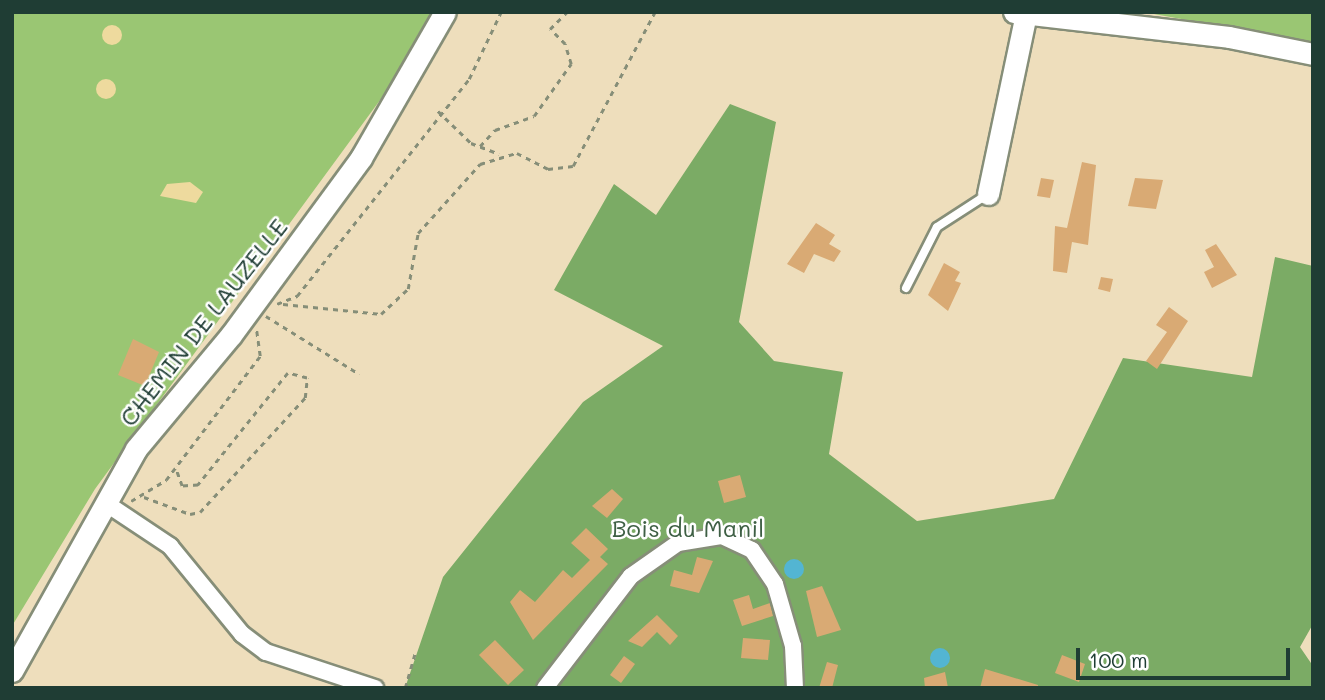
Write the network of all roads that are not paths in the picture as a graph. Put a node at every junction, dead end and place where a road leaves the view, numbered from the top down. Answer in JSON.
{"nodes":[{"id":1,"x":445,"y":12,"type":"edge"},
{"id":2,"x":1020,"y":13,"type":"edge"},
{"id":3,"x":1313,"y":54,"type":"edge"},
{"id":4,"x":988,"y":194,"type":"joint"},
{"id":5,"x":906,"y":288,"type":"dead end"},
{"id":6,"x":109,"y":505,"type":"junction"},
{"id":7,"x":12,"y":671,"type":"edge"},
{"id":8,"x":375,"y":688,"type":"edge"},
{"id":9,"x":545,"y":688,"type":"edge"},
{"id":10,"x":795,"y":688,"type":"edge"}],
"edges":[{"from":1,"to":6,"type":"street","name":"CHEMIN DE LAUZELLE"},
{"from":2,"to":3,"type":"street"},
{"from":2,"to":4,"type":"street"},
{"from":4,"to":5,"type":"lane"},
{"from":6,"to":7,"type":"street","name":"CHEMIN DE LAUZELLE"},
{"from":6,"to":8,"type":"street"},
{"from":9,"to":10,"type":"street"}]}
